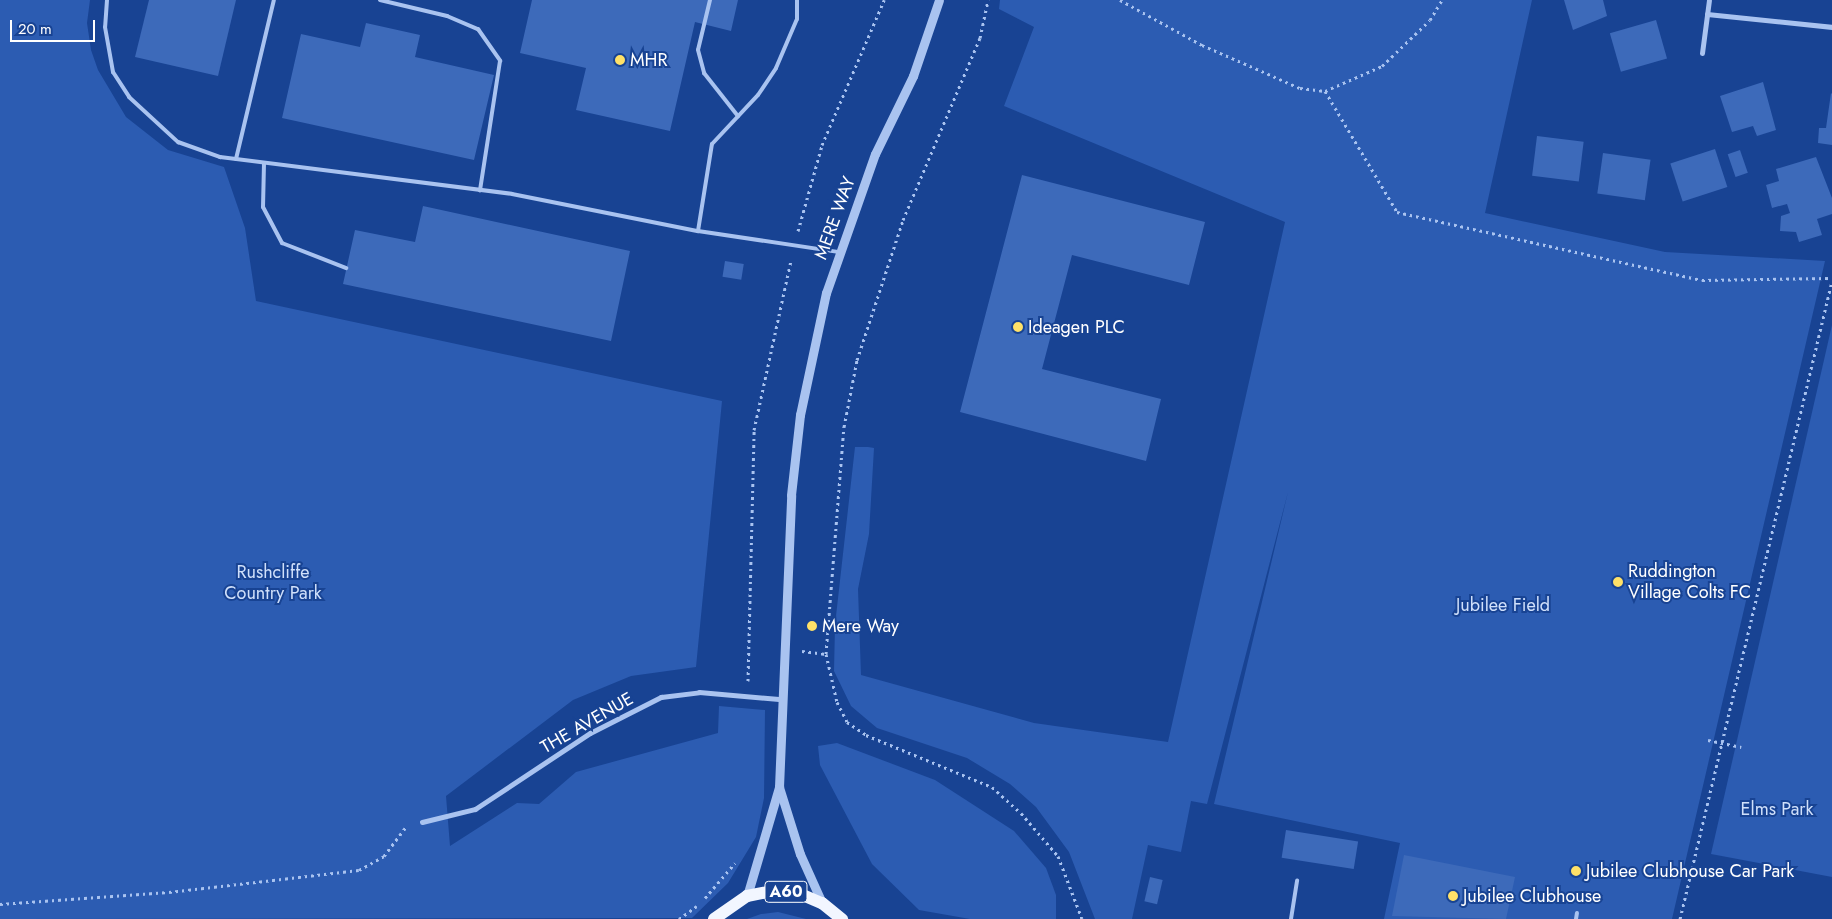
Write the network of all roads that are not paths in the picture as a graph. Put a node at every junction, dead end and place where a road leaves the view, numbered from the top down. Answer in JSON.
{"nodes":[{"id":1,"x":107,"y":0,"type":"edge"},
{"id":2,"x":274,"y":0,"type":"edge"},
{"id":3,"x":380,"y":0,"type":"edge"},
{"id":4,"x":710,"y":0,"type":"edge"},
{"id":5,"x":796,"y":0,"type":"edge"},
{"id":6,"x":939,"y":0,"type":"edge"},
{"id":7,"x":1709,"y":0,"type":"edge"},
{"id":8,"x":1707,"y":14,"type":"junction"},
{"id":9,"x":1832,"y":27,"type":"edge"},
{"id":10,"x":1702,"y":54,"type":"dead end"},
{"id":11,"x":738,"y":116,"type":"junction"},
{"id":12,"x":236,"y":159,"type":"junction"},
{"id":13,"x":264,"y":163,"type":"junction"},
{"id":14,"x":480,"y":190,"type":"junction"},
{"id":15,"x":698,"y":231,"type":"junction"},
{"id":16,"x":838,"y":252,"type":"junction"},
{"id":17,"x":346,"y":268,"type":"dead end"},
{"id":18,"x":779,"y":699,"type":"junction"},
{"id":19,"x":778,"y":787,"type":"junction"},
{"id":20,"x":422,"y":822,"type":"road end"},
{"id":21,"x":1298,"y":880,"type":"dead end"},
{"id":22,"x":747,"y":896,"type":"junction"},
{"id":23,"x":822,"y":903,"type":"junction"},
{"id":24,"x":1577,"y":913,"type":"dead end"},
{"id":25,"x":714,"y":919,"type":"edge"},
{"id":26,"x":842,"y":919,"type":"edge"},
{"id":27,"x":1292,"y":919,"type":"edge"},
{"id":28,"x":1576,"y":919,"type":"edge"}],
"edges":[{"from":1,"to":12,"type":"lane"},
{"from":2,"to":12,"type":"lane"},
{"from":3,"to":14,"type":"lane"},
{"from":4,"to":11,"type":"lane"},
{"from":5,"to":11,"type":"lane"},
{"from":6,"to":16,"type":"street","name":"MERE WAY"},
{"from":7,"to":8,"type":"street"},
{"from":8,"to":9,"type":"street"},
{"from":8,"to":10,"type":"street"},
{"from":11,"to":15,"type":"lane"},
{"from":12,"to":13,"type":"lane"},
{"from":13,"to":14,"type":"lane"},
{"from":13,"to":17,"type":"lane"},
{"from":14,"to":15,"type":"lane"},
{"from":15,"to":16,"type":"lane"},
{"from":16,"to":18,"type":"street","name":"MERE WAY"},
{"from":18,"to":19,"type":"street","name":"MERE WAY"},
{"from":18,"to":20,"type":"street","name":"THE AVENUE"},
{"from":19,"to":22,"type":"street","name":"MERE WAY"},
{"from":19,"to":23,"type":"street","name":"MERE WAY"},
{"from":21,"to":27,"type":"lane"},
{"from":22,"to":23,"type":"main road","number":"A60"},
{"from":22,"to":25,"type":"main road","number":"A60"},
{"from":23,"to":26,"type":"main road","number":"A60"},
{"from":24,"to":28,"type":"lane"}]}
